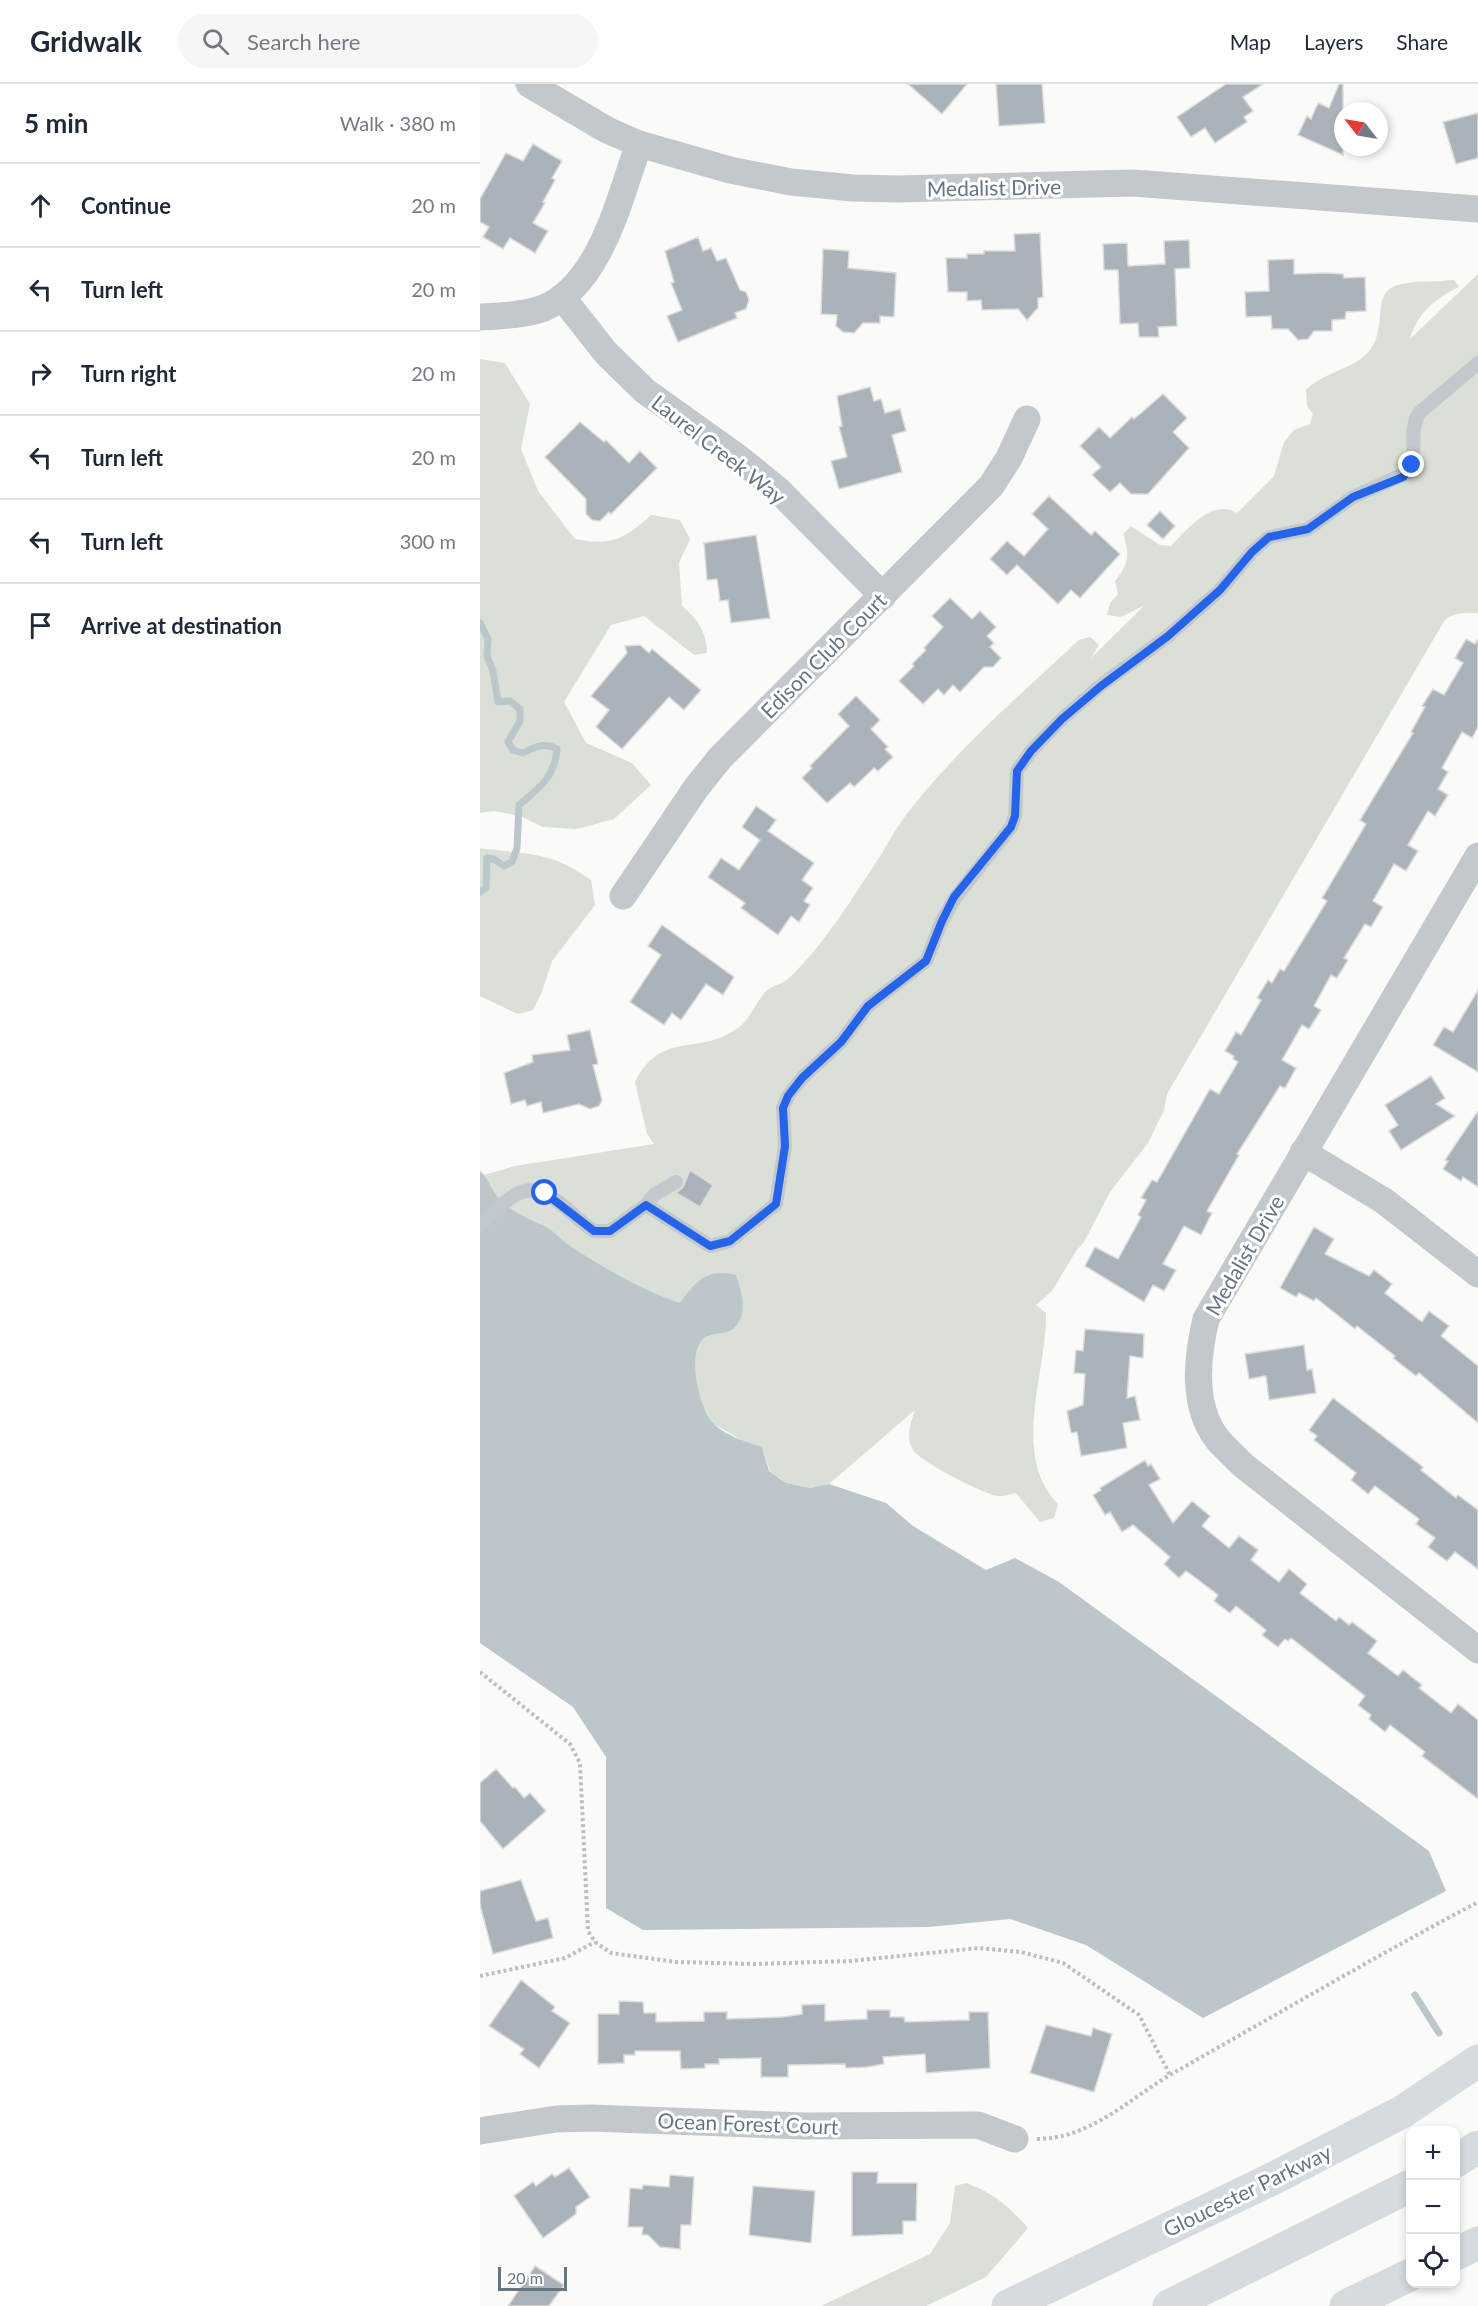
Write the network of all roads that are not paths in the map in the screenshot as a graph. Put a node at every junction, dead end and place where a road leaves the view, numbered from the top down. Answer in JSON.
{"nodes":[{"id":1,"x":529,"y":84,"type":"edge"},
{"id":2,"x":639,"y":144,"type":"junction"},
{"id":3,"x":1478,"y":209,"type":"edge"},
{"id":4,"x":562,"y":297,"type":"junction"},
{"id":5,"x":480,"y":317,"type":"edge"},
{"id":6,"x":1478,"y":363,"type":"edge"},
{"id":7,"x":1027,"y":419,"type":"dead end"},
{"id":8,"x":883,"y":596,"type":"junction"},
{"id":9,"x":1478,"y":856,"type":"edge"},
{"id":10,"x":623,"y":896,"type":"dead end"},
{"id":11,"x":1303,"y":1152,"type":"junction"},
{"id":12,"x":676,"y":1182,"type":"dead end"},
{"id":13,"x":646,"y":1205,"type":"junction"},
{"id":14,"x":480,"y":1225,"type":"edge"},
{"id":15,"x":1478,"y":1274,"type":"edge"},
{"id":16,"x":1478,"y":1650,"type":"edge"},
{"id":17,"x":1478,"y":2061,"type":"edge"},
{"id":18,"x":480,"y":2131,"type":"edge"},
{"id":19,"x":1015,"y":2139,"type":"road end"},
{"id":20,"x":1478,"y":2147,"type":"edge"},
{"id":21,"x":1460,"y":2158,"type":"edge"},
{"id":22,"x":1406,"y":2188,"type":"edge"},
{"id":23,"x":1478,"y":2243,"type":"edge"},
{"id":24,"x":1460,"y":2252,"type":"edge"},
{"id":25,"x":1406,"y":2277,"type":"edge"},
{"id":26,"x":1008,"y":2306,"type":"edge"},
{"id":27,"x":1168,"y":2306,"type":"edge"},
{"id":28,"x":1346,"y":2306,"type":"edge"}],
"edges":[{"from":1,"to":2,"type":"street","name":"Medalist Drive"},
{"from":2,"to":3,"type":"street","name":"Medalist Drive"},
{"from":2,"to":4,"type":"street"},
{"from":4,"to":5,"type":"street"},
{"from":4,"to":8,"type":"street","name":"Laurel Creek Way"},
{"from":6,"to":13,"type":"lane"},
{"from":7,"to":8,"type":"street","name":"Edison Club Court"},
{"from":8,"to":10,"type":"street","name":"Edison Club Court"},
{"from":9,"to":11,"type":"street","name":"Medalist Drive"},
{"from":11,"to":15,"type":"street"},
{"from":11,"to":16,"type":"street","name":"Medalist Drive"},
{"from":12,"to":13,"type":"lane"},
{"from":13,"to":14,"type":"lane"},
{"from":17,"to":26,"type":"main road","name":"Gloucester Parkway"},
{"from":18,"to":19,"type":"street","name":"Ocean Forest Court"},
{"from":20,"to":21,"type":"main road"},
{"from":22,"to":27,"type":"main road"},
{"from":23,"to":24,"type":"main road"},
{"from":25,"to":28,"type":"main road"}]}
